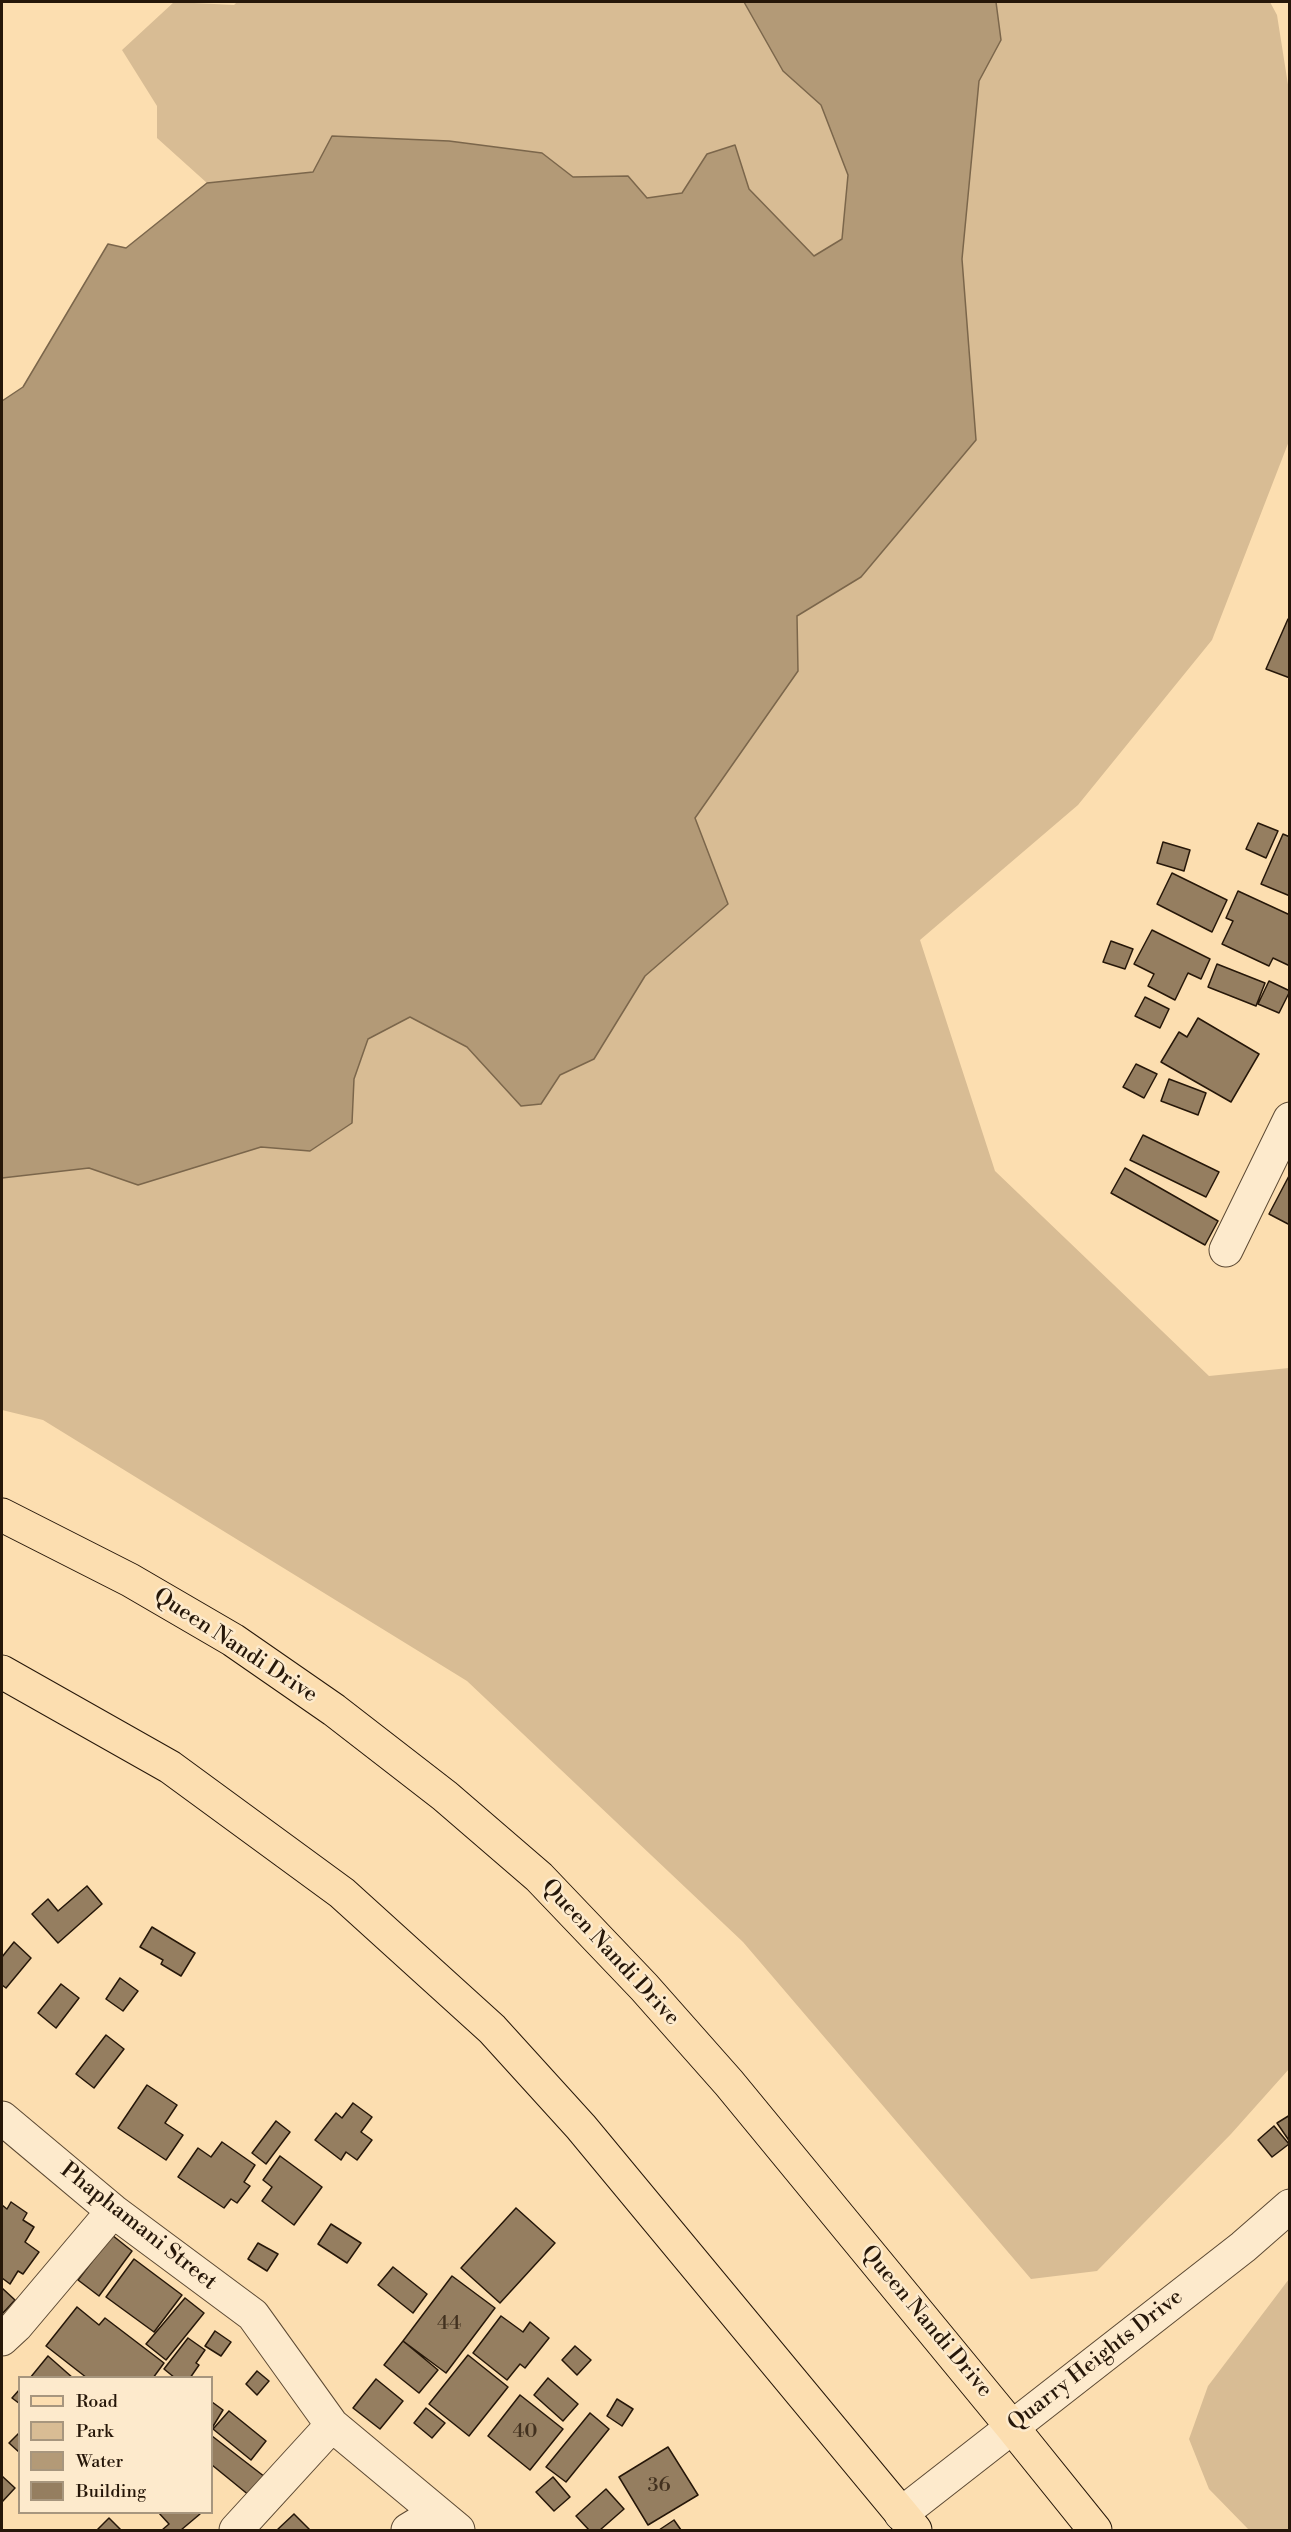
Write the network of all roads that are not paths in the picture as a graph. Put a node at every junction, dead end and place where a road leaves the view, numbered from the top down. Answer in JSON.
{"nodes":[{"id":1,"x":1290,"y":1119,"type":"edge"},
{"id":2,"x":1226,"y":1250,"type":"dead end"},
{"id":3,"x":2,"y":1515,"type":"edge"},
{"id":4,"x":2,"y":1672,"type":"edge"},
{"id":5,"x":2,"y":2118,"type":"edge"},
{"id":6,"x":1290,"y":2206,"type":"edge"},
{"id":7,"x":113,"y":2211,"type":"junction"},
{"id":8,"x":2,"y":2339,"type":"edge"},
{"id":9,"x":332,"y":2425,"type":"junction"},
{"id":10,"x":1012,"y":2427,"type":"junction"},
{"id":11,"x":447,"y":2522,"type":"edge"},
{"id":12,"x":908,"y":2522,"type":"edge"},
{"id":13,"x":236,"y":2530,"type":"edge"},
{"id":14,"x":408,"y":2530,"type":"edge"},
{"id":15,"x":1095,"y":2530,"type":"edge"}],
"edges":[{"from":1,"to":2,"type":"street"},
{"from":3,"to":10,"type":"main road","name":"Queen Nandi Drive"},
{"from":4,"to":12,"type":"main road"},
{"from":5,"to":7,"type":"street","name":"Phaphamani Street"},
{"from":6,"to":10,"type":"street","name":"Quarry Heights Drive"},
{"from":7,"to":8,"type":"street"},
{"from":7,"to":9,"type":"street","name":"Phaphamani Street"},
{"from":9,"to":11,"type":"street","name":"Phaphamani Street"},
{"from":9,"to":13,"type":"street"},
{"from":10,"to":12,"type":"street","name":"Quarry Heights Drive"},
{"from":10,"to":15,"type":"main road","name":"Queen Nandi Drive"},
{"from":11,"to":14,"type":"street"}]}
